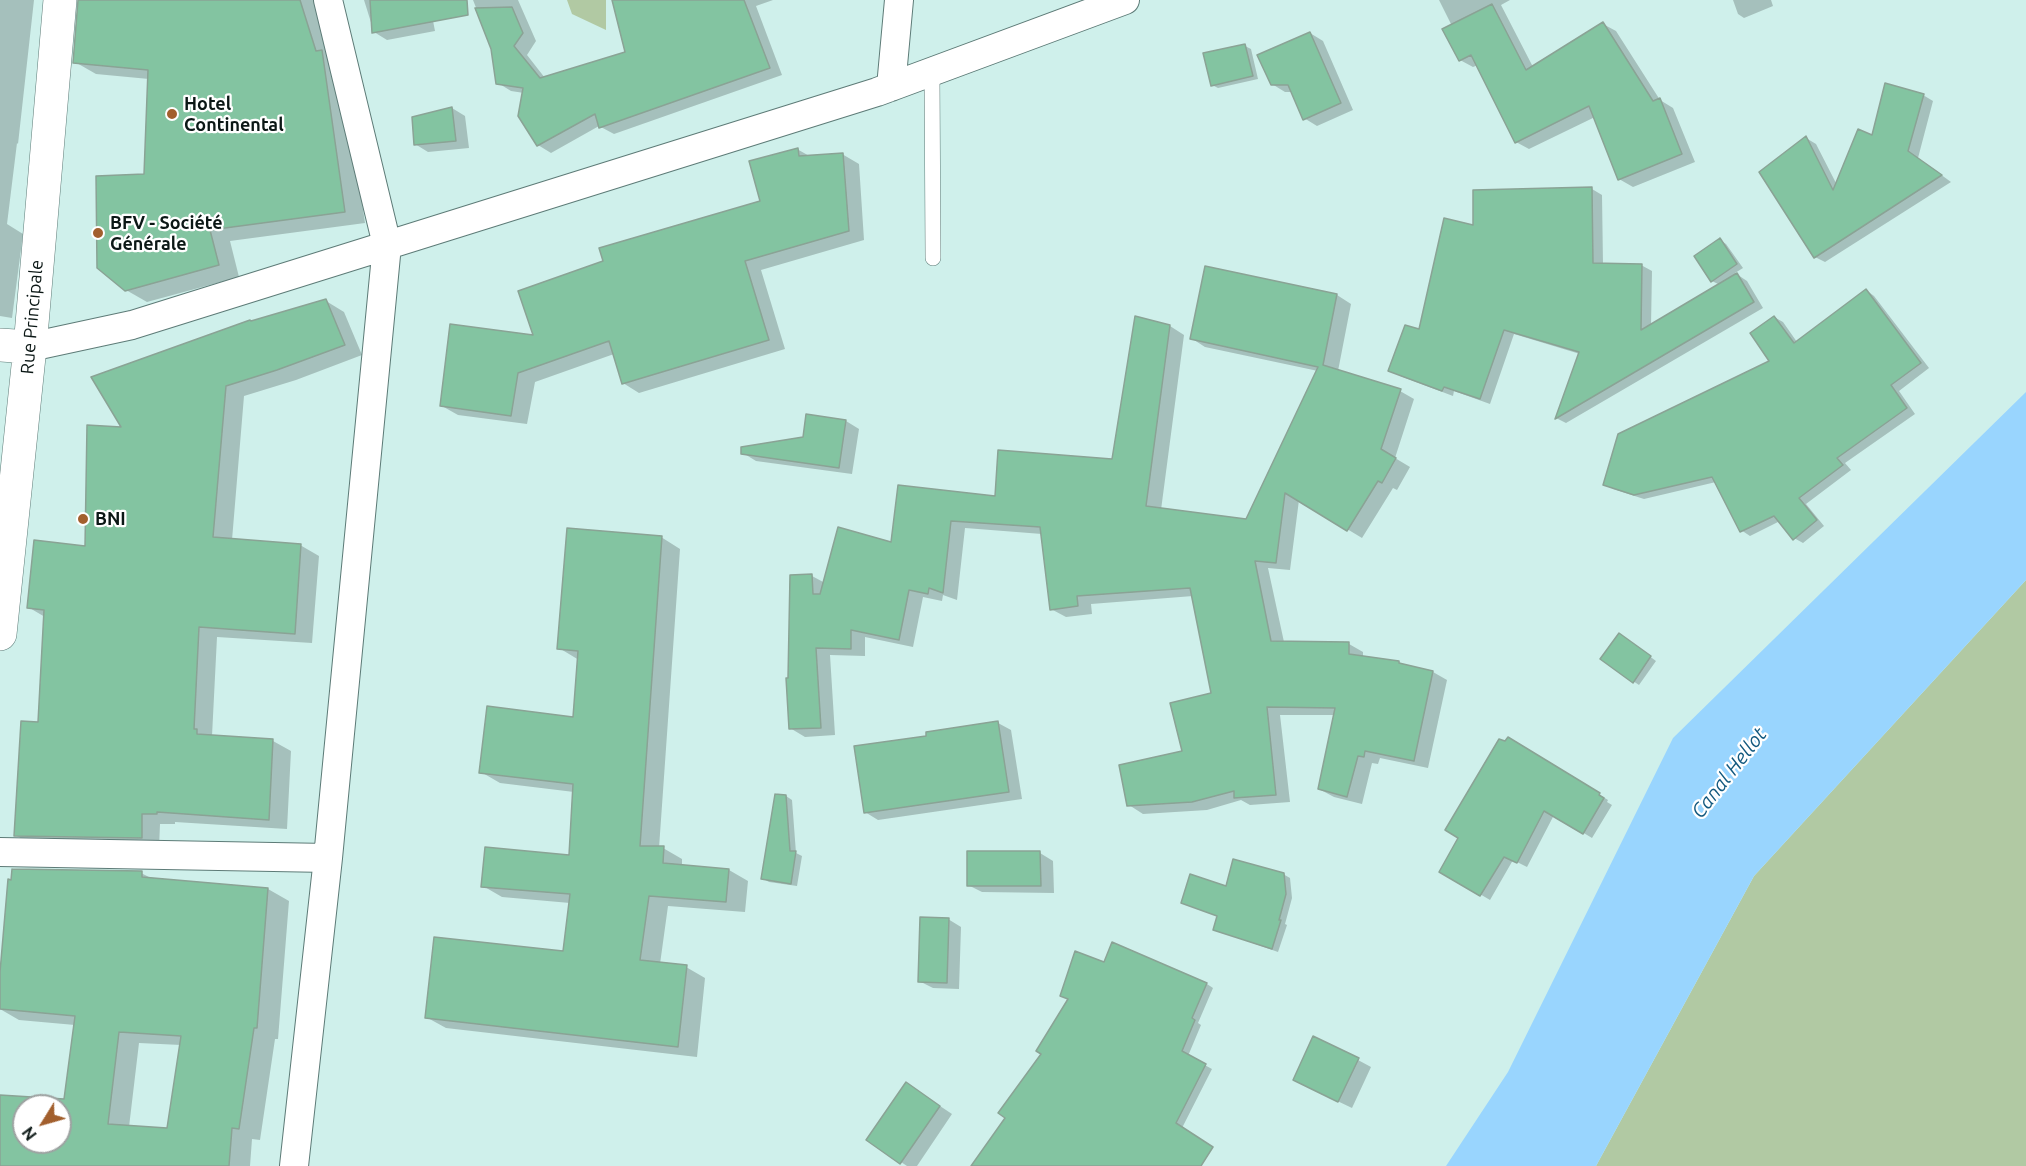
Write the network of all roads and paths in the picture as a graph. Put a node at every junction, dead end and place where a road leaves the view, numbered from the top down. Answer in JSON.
{"nodes":[{"id":1,"x":60,"y":0,"type":"edge"},
{"id":2,"x":328,"y":0,"type":"edge"},
{"id":3,"x":899,"y":0,"type":"edge"},
{"id":4,"x":1125,"y":0,"type":"edge"},
{"id":5,"x":932,"y":72,"type":"junction"},
{"id":6,"x":891,"y":87,"type":"junction"},
{"id":7,"x":387,"y":245,"type":"junction"},
{"id":8,"x":933,"y":258,"type":"dead end"},
{"id":9,"x":15,"y":346,"type":"edge"},
{"id":10,"x":0,"y":634,"type":"edge"},
{"id":11,"x":0,"y":852,"type":"edge"},
{"id":12,"x":328,"y":858,"type":"junction"},
{"id":13,"x":294,"y":1166,"type":"edge"}],
"edges":[{"from":1,"to":9,"type":"main road","name":"Rue Principale"},
{"from":2,"to":7,"type":"street"},
{"from":3,"to":6,"type":"street"},
{"from":4,"to":5,"type":"street"},
{"from":5,"to":6,"type":"street"},
{"from":5,"to":8,"type":"lane"},
{"from":6,"to":7,"type":"street"},
{"from":7,"to":9,"type":"street"},
{"from":7,"to":12,"type":"street"},
{"from":9,"to":10,"type":"main road","name":"Rue Principale"},
{"from":11,"to":12,"type":"street"},
{"from":12,"to":13,"type":"street"}]}
